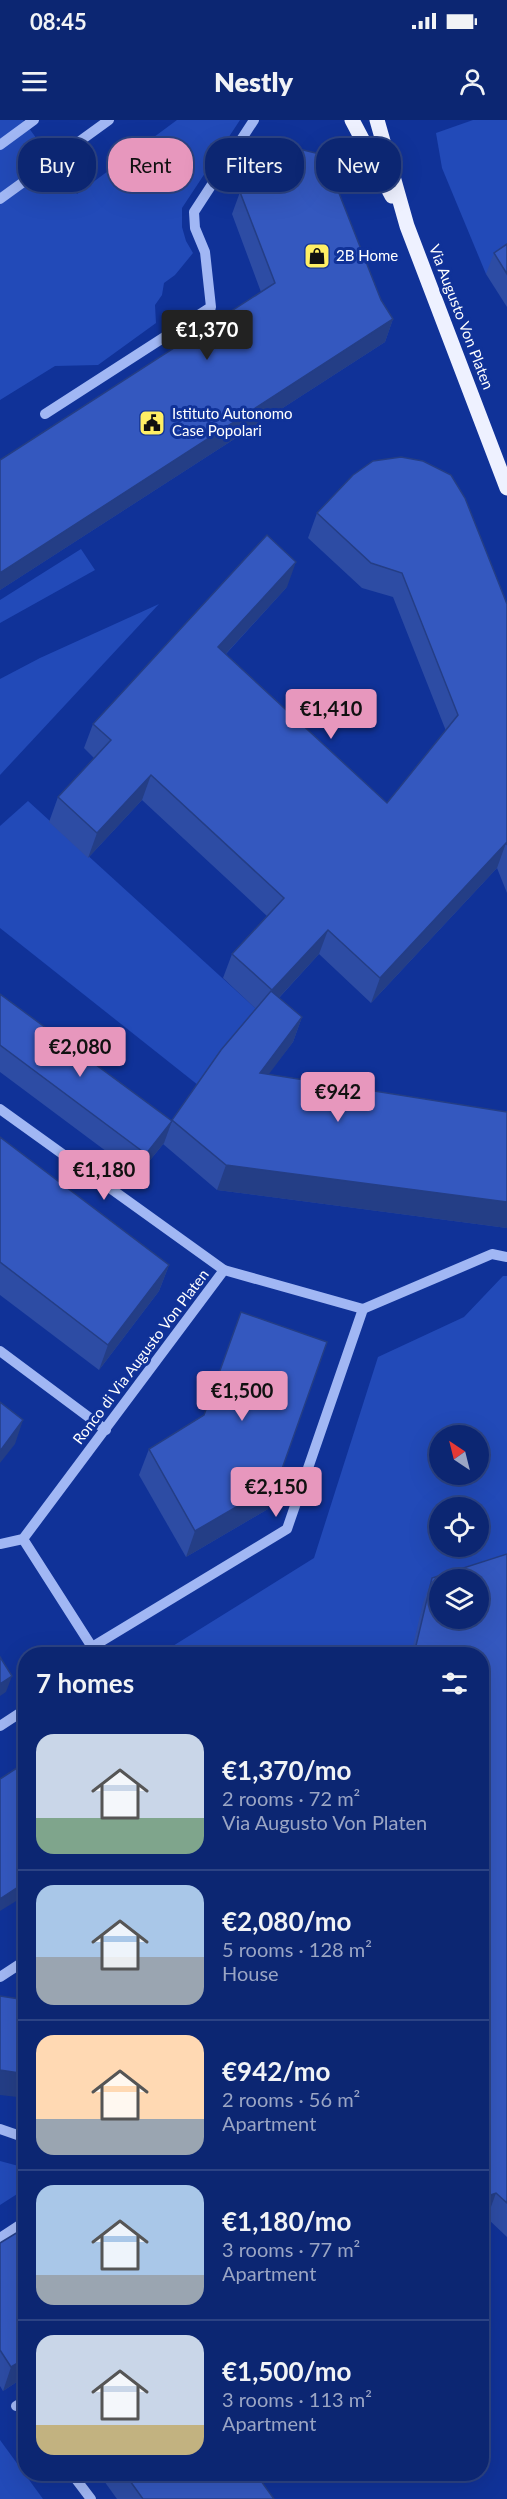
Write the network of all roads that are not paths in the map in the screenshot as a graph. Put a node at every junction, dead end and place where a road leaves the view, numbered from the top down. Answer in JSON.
{"nodes":[{"id":1,"x":109,"y":120,"type":"edge"},
{"id":2,"x":254,"y":120,"type":"edge"},
{"id":3,"x":352,"y":120,"type":"edge"},
{"id":4,"x":377,"y":120,"type":"edge"},
{"id":5,"x":31,"y":123,"type":"edge"},
{"id":6,"x":0,"y":145,"type":"edge"},
{"id":7,"x":0,"y":199,"type":"edge"},
{"id":8,"x":407,"y":226,"type":"junction"},
{"id":9,"x":45,"y":414,"type":"dead end"},
{"id":10,"x":507,"y":488,"type":"edge"},
{"id":11,"x":0,"y":1109,"type":"edge"},
{"id":12,"x":507,"y":1257,"type":"edge"},
{"id":13,"x":224,"y":1270,"type":"junction"},
{"id":14,"x":363,"y":1309,"type":"junction"},
{"id":15,"x":0,"y":1351,"type":"edge"},
{"id":16,"x":106,"y":1430,"type":"junction"},
{"id":17,"x":22,"y":1539,"type":"junction"},
{"id":18,"x":0,"y":1544,"type":"edge"},
{"id":19,"x":86,"y":1647,"type":"edge"},
{"id":20,"x":95,"y":1647,"type":"edge"},
{"id":21,"x":18,"y":1714,"type":"edge"},
{"id":22,"x":0,"y":1726,"type":"edge"},
{"id":23,"x":18,"y":1965,"type":"edge"},
{"id":24,"x":0,"y":1977,"type":"edge"},
{"id":25,"x":0,"y":2128,"type":"edge"},
{"id":26,"x":18,"y":2135,"type":"edge"},
{"id":27,"x":18,"y":2226,"type":"edge"},
{"id":28,"x":0,"y":2238,"type":"edge"},
{"id":29,"x":77,"y":2481,"type":"edge"},
{"id":30,"x":91,"y":2499,"type":"edge"}],
"edges":[{"from":1,"to":7,"type":"street"},
{"from":2,"to":9,"type":"street"},
{"from":3,"to":8,"type":"main road"},
{"from":4,"to":8,"type":"main road"},
{"from":5,"to":6,"type":"street"},
{"from":8,"to":10,"type":"main road","name":"Via Augusto Von Platen"},
{"from":11,"to":13,"type":"street"},
{"from":12,"to":14,"type":"street"},
{"from":13,"to":14,"type":"street","name":"Ronco di Via Augusto Von Platen"},
{"from":13,"to":16,"type":"street","name":"Ronco di Via Augusto Von Platen"},
{"from":14,"to":20,"type":"street"},
{"from":15,"to":16,"type":"street"},
{"from":16,"to":17,"type":"street","name":"Ronco di Via Augusto Von Platen"},
{"from":17,"to":18,"type":"street"},
{"from":17,"to":19,"type":"street"},
{"from":21,"to":22,"type":"street"},
{"from":23,"to":24,"type":"street"},
{"from":25,"to":26,"type":"street"},
{"from":27,"to":28,"type":"street"},
{"from":29,"to":30,"type":"street"}]}
